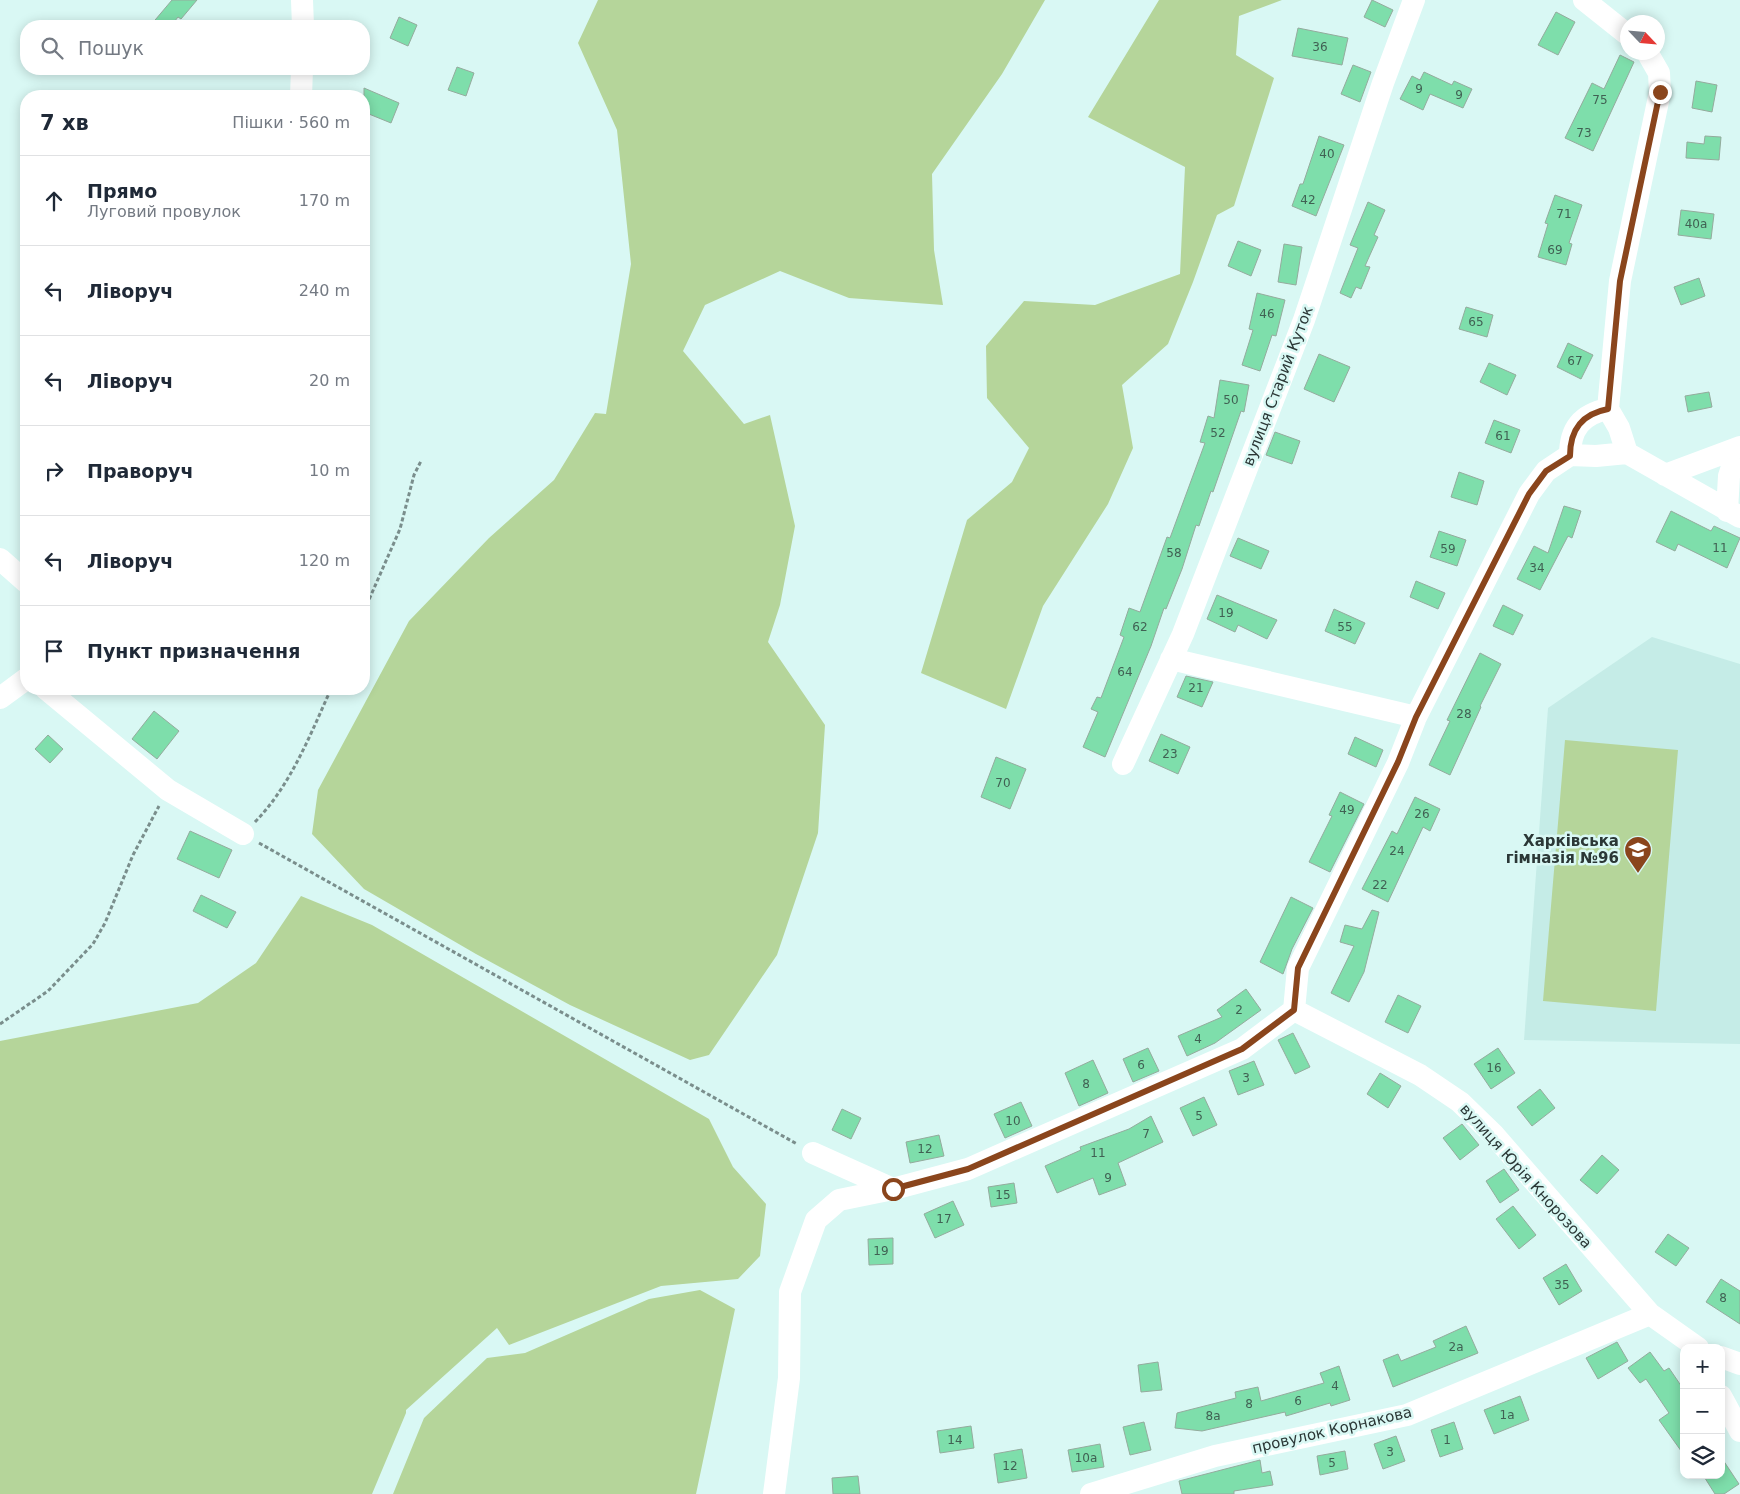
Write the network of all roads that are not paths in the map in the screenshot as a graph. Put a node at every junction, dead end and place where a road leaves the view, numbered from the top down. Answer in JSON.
{"nodes":[{"id":1,"x":302,"y":0,"type":"edge"},
{"id":2,"x":1414,"y":0,"type":"edge"},
{"id":3,"x":1584,"y":0,"type":"edge"},
{"id":4,"x":303,"y":20,"type":"edge"},
{"id":5,"x":1620,"y":28,"type":"edge"},
{"id":6,"x":1652,"y":60,"type":"edge"},
{"id":7,"x":302,"y":75,"type":"edge"},
{"id":8,"x":301,"y":90,"type":"edge"},
{"id":9,"x":1608,"y":409,"type":"junction"},
{"id":10,"x":1739,"y":448,"type":"edge"},
{"id":11,"x":1626,"y":453,"type":"junction"},
{"id":12,"x":1570,"y":456,"type":"junction"},
{"id":13,"x":1665,"y":475,"type":"junction"},
{"id":14,"x":1733,"y":514,"type":"edge"},
{"id":15,"x":0,"y":559,"type":"edge"},
{"id":16,"x":20,"y":577,"type":"edge"},
{"id":17,"x":1171,"y":659,"type":"junction"},
{"id":18,"x":20,"y":683,"type":"edge"},
{"id":19,"x":53,"y":695,"type":"edge"},
{"id":20,"x":0,"y":698,"type":"edge"},
{"id":21,"x":1416,"y":717,"type":"junction"},
{"id":22,"x":1123,"y":764,"type":"dead end"},
{"id":23,"x":243,"y":834,"type":"road end"},
{"id":24,"x":1294,"y":1010,"type":"junction"},
{"id":25,"x":813,"y":1153,"type":"road end"},
{"id":26,"x":893,"y":1189,"type":"junction"},
{"id":27,"x":1650,"y":1314,"type":"junction"},
{"id":28,"x":1692,"y":1344,"type":"edge"},
{"id":29,"x":1725,"y":1358,"type":"edge"},
{"id":30,"x":1740,"y":1364,"type":"edge"},
{"id":31,"x":1725,"y":1403,"type":"edge"},
{"id":32,"x":1740,"y":1431,"type":"edge"},
{"id":33,"x":774,"y":1494,"type":"edge"},
{"id":34,"x":1091,"y":1494,"type":"edge"}],
"edges":[{"from":1,"to":4,"type":"street"},
{"from":2,"to":17,"type":"street","name":"вулиця Старий Куток"},
{"from":3,"to":5,"type":"street"},
{"from":6,"to":9,"type":"street"},
{"from":7,"to":8,"type":"street"},
{"from":9,"to":11,"type":"street"},
{"from":9,"to":12,"type":"street"},
{"from":10,"to":13,"type":"street"},
{"from":10,"to":14,"type":"street"},
{"from":11,"to":12,"type":"street"},
{"from":11,"to":13,"type":"street"},
{"from":12,"to":21,"type":"street"},
{"from":13,"to":14,"type":"street"},
{"from":15,"to":16,"type":"street"},
{"from":17,"to":21,"type":"street"},
{"from":17,"to":22,"type":"street","name":"вулиця Старий Куток"},
{"from":18,"to":20,"type":"street"},
{"from":19,"to":23,"type":"street"},
{"from":21,"to":24,"type":"street"},
{"from":24,"to":26,"type":"street"},
{"from":24,"to":27,"type":"street","name":"вулиця Юрія Кнорозова"},
{"from":25,"to":26,"type":"street"},
{"from":26,"to":33,"type":"street"},
{"from":27,"to":28,"type":"street","name":"вулиця Юрія Кнорозова"},
{"from":27,"to":34,"type":"street","name":"провулок Корнакова"},
{"from":29,"to":30,"type":"street"},
{"from":31,"to":32,"type":"street"}]}
